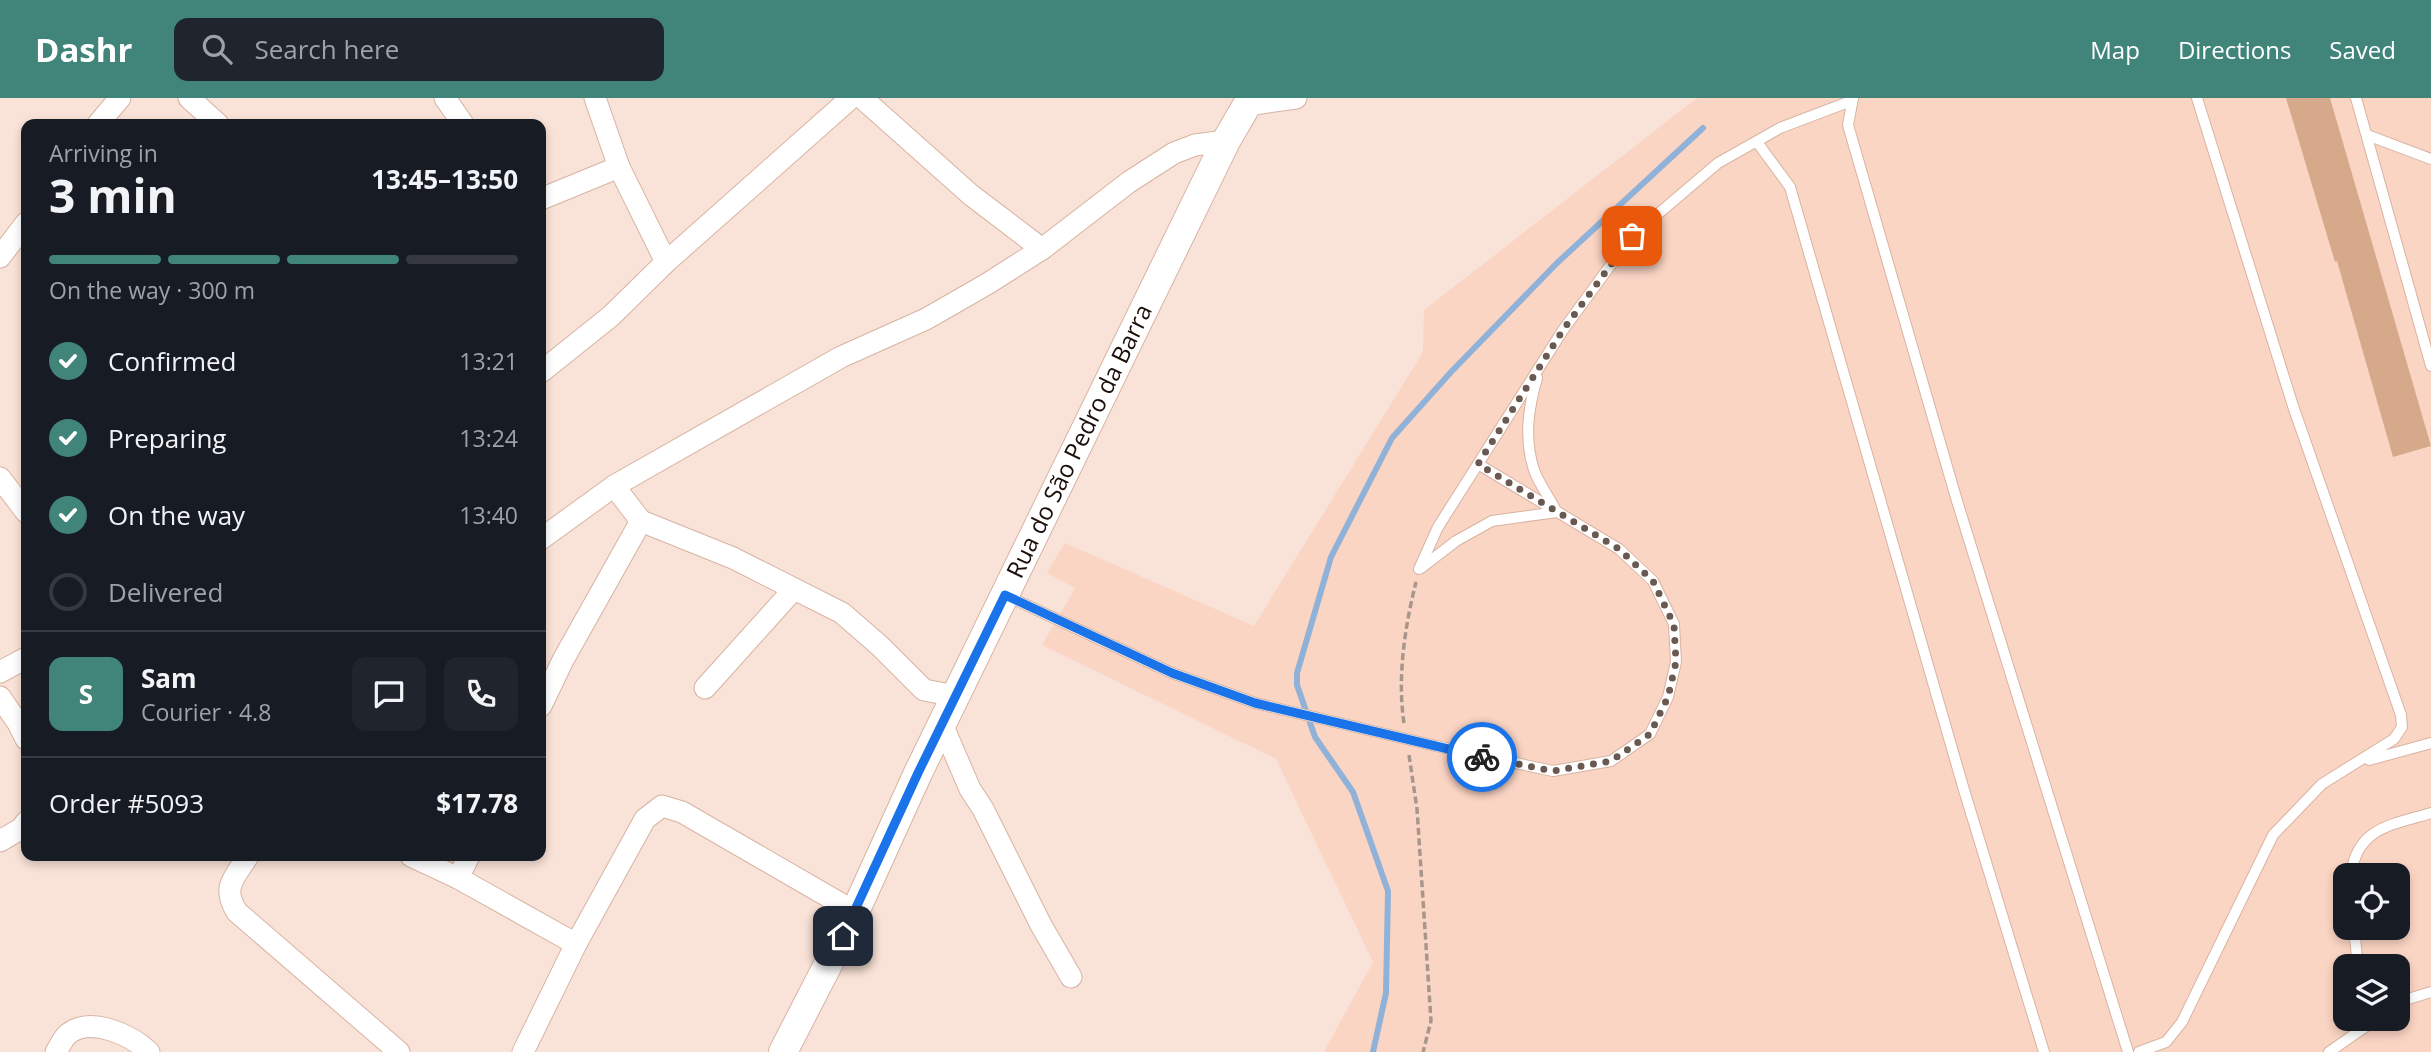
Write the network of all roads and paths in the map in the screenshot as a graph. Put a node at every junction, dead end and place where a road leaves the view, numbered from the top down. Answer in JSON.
{"nodes":[{"id":1,"x":120,"y":98,"type":"edge"},
{"id":2,"x":189,"y":98,"type":"edge"},
{"id":3,"x":445,"y":98,"type":"edge"},
{"id":4,"x":595,"y":98,"type":"edge"},
{"id":5,"x":851,"y":98,"type":"edge"},
{"id":6,"x":862,"y":98,"type":"edge"},
{"id":7,"x":1296,"y":98,"type":"edge"},
{"id":8,"x":2197,"y":98,"type":"edge"},
{"id":9,"x":2356,"y":98,"type":"edge"},
{"id":10,"x":1852,"y":100,"type":"edge"},
{"id":11,"x":1249,"y":102,"type":"edge"},
{"id":12,"x":103,"y":119,"type":"edge"},
{"id":13,"x":212,"y":119,"type":"edge"},
{"id":14,"x":460,"y":119,"type":"edge"},
{"id":15,"x":2367,"y":135,"type":"junction"},
{"id":16,"x":1226,"y":141,"type":"junction"},
{"id":17,"x":1757,"y":142,"type":"junction"},
{"id":18,"x":2431,"y":159,"type":"edge"},
{"id":19,"x":619,"y":167,"type":"junction"},
{"id":20,"x":546,"y":197,"type":"edge"},
{"id":21,"x":14,"y":228,"type":"edge"},
{"id":22,"x":1042,"y":249,"type":"junction"},
{"id":23,"x":0,"y":257,"type":"edge"},
{"id":24,"x":666,"y":262,"type":"junction"},
{"id":25,"x":1542,"y":364,"type":"junction"},
{"id":26,"x":2431,"y":366,"type":"edge"},
{"id":27,"x":546,"y":368,"type":"edge"},
{"id":28,"x":1478,"y":464,"type":"junction"},
{"id":29,"x":0,"y":478,"type":"edge"},
{"id":30,"x":614,"y":486,"type":"junction"},
{"id":31,"x":21,"y":505,"type":"edge"},
{"id":32,"x":1557,"y":512,"type":"junction"},
{"id":33,"x":641,"y":522,"type":"junction"},
{"id":34,"x":546,"y":535,"type":"edge"},
{"id":35,"x":1419,"y":569,"type":"junction"},
{"id":36,"x":794,"y":589,"type":"junction"},
{"id":37,"x":1005,"y":595,"type":"junction"},
{"id":38,"x":21,"y":661,"type":"edge"},
{"id":39,"x":0,"y":672,"type":"edge"},
{"id":40,"x":705,"y":688,"type":"dead end"},
{"id":41,"x":546,"y":696,"type":"edge"},
{"id":42,"x":956,"y":696,"type":"junction"},
{"id":43,"x":0,"y":697,"type":"edge"},
{"id":44,"x":942,"y":724,"type":"junction"},
{"id":45,"x":21,"y":729,"type":"edge"},
{"id":46,"x":1406,"y":733,"type":"dead end"},
{"id":47,"x":2431,"y":743,"type":"edge"},
{"id":48,"x":1408,"y":746,"type":"dead end"},
{"id":49,"x":2356,"y":763,"type":"junction"},
{"id":50,"x":2431,"y":813,"type":"edge"},
{"id":51,"x":21,"y":829,"type":"edge"},
{"id":52,"x":0,"y":841,"type":"edge"},
{"id":53,"x":245,"y":861,"type":"edge"},
{"id":54,"x":422,"y":861,"type":"edge"},
{"id":55,"x":466,"y":861,"type":"edge"},
{"id":56,"x":2354,"y":863,"type":"edge"},
{"id":57,"x":458,"y":878,"type":"junction"},
{"id":58,"x":855,"y":912,"type":"junction"},
{"id":59,"x":576,"y":944,"type":"junction"},
{"id":60,"x":1071,"y":977,"type":"dead end"},
{"id":61,"x":2431,"y":992,"type":"edge"},
{"id":62,"x":2410,"y":998,"type":"edge"},
{"id":63,"x":2359,"y":1031,"type":"edge"},
{"id":64,"x":56,"y":1052,"type":"edge"},
{"id":65,"x":149,"y":1052,"type":"edge"},
{"id":66,"x":399,"y":1052,"type":"edge"},
{"id":67,"x":523,"y":1052,"type":"edge"},
{"id":68,"x":783,"y":1052,"type":"edge"},
{"id":69,"x":1423,"y":1052,"type":"edge"},
{"id":70,"x":2044,"y":1052,"type":"edge"},
{"id":71,"x":2128,"y":1052,"type":"edge"},
{"id":72,"x":2139,"y":1052,"type":"edge"},
{"id":73,"x":2329,"y":1052,"type":"edge"}],
"edges":[{"from":1,"to":12,"type":"street"},
{"from":2,"to":13,"type":"street"},
{"from":3,"to":14,"type":"street"},
{"from":4,"to":19,"type":"street"},
{"from":5,"to":24,"type":"street"},
{"from":6,"to":22,"type":"street"},
{"from":7,"to":11,"type":"street"},
{"from":8,"to":49,"type":"lane"},
{"from":9,"to":15,"type":"lane"},
{"from":10,"to":17,"type":"lane"},
{"from":10,"to":71,"type":"lane"},
{"from":11,"to":16,"type":"street","name":"Rua do São Pedro da Barra"},
{"from":15,"to":18,"type":"lane"},
{"from":15,"to":26,"type":"lane"},
{"from":16,"to":22,"type":"street"},
{"from":16,"to":37,"type":"street","name":"Rua do São Pedro da Barra"},
{"from":17,"to":25,"type":"lane"},
{"from":17,"to":70,"type":"lane"},
{"from":19,"to":20,"type":"street"},
{"from":19,"to":24,"type":"street"},
{"from":21,"to":23,"type":"street"},
{"from":22,"to":30,"type":"street"},
{"from":24,"to":27,"type":"street"},
{"from":25,"to":28,"type":"lane"},
{"from":25,"to":32,"type":"lane"},
{"from":28,"to":32,"type":"lane"},
{"from":28,"to":35,"type":"lane"},
{"from":29,"to":31,"type":"street"},
{"from":30,"to":33,"type":"street"},
{"from":30,"to":34,"type":"street"},
{"from":32,"to":35,"type":"lane"},
{"from":32,"to":37,"type":"lane","bridge":true},
{"from":33,"to":36,"type":"street"},
{"from":33,"to":41,"type":"street"},
{"from":35,"to":46,"type":"path"},
{"from":36,"to":40,"type":"street"},
{"from":36,"to":42,"type":"street"},
{"from":37,"to":42,"type":"street","name":"Rua do São Pedro da Barra"},
{"from":38,"to":39,"type":"street"},
{"from":42,"to":44,"type":"street","name":"Rua do São Pedro da Barra"},
{"from":43,"to":45,"type":"street"},
{"from":44,"to":58,"type":"street","name":"Rua do São Pedro da Barra"},
{"from":44,"to":60,"type":"street"},
{"from":47,"to":49,"type":"lane"},
{"from":48,"to":69,"type":"path"},
{"from":49,"to":72,"type":"lane"},
{"from":50,"to":56,"type":"lane"},
{"from":51,"to":52,"type":"street"},
{"from":53,"to":66,"type":"street"},
{"from":54,"to":57,"type":"street"},
{"from":55,"to":57,"type":"street"},
{"from":57,"to":59,"type":"street"},
{"from":58,"to":59,"type":"street"},
{"from":58,"to":68,"type":"street","name":"Rua do São Pedro da Barra"},
{"from":59,"to":67,"type":"street"},
{"from":61,"to":62,"type":"lane"},
{"from":63,"to":73,"type":"lane"},
{"from":64,"to":65,"type":"street"}]}
